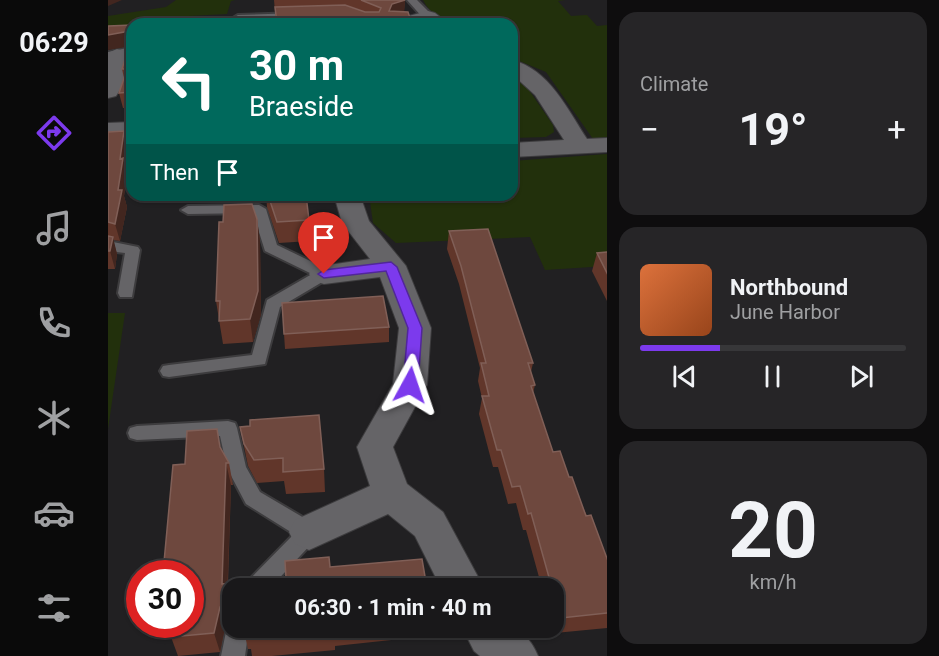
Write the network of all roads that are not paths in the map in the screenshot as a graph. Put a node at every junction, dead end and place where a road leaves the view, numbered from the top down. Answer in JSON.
{"nodes":[{"id":1,"x":412,"y":0,"type":"edge"},
{"id":2,"x":303,"y":15,"type":"edge"},
{"id":3,"x":238,"y":18,"type":"dead end"},
{"id":4,"x":431,"y":18,"type":"edge"},
{"id":5,"x":518,"y":68,"type":"edge"},
{"id":6,"x":126,"y":129,"type":"edge"},
{"id":7,"x":108,"y":130,"type":"edge"},
{"id":8,"x":607,"y":145,"type":"edge"},
{"id":9,"x":580,"y":146,"type":"junction"},
{"id":10,"x":518,"y":150,"type":"edge"},
{"id":11,"x":349,"y":201,"type":"edge"},
{"id":12,"x":188,"y":210,"type":"dead end"},
{"id":13,"x":108,"y":246,"type":"edge"},
{"id":14,"x":391,"y":267,"type":"junction"},
{"id":15,"x":324,"y":274,"type":"junction"},
{"id":16,"x":126,"y":293,"type":"dead end"},
{"id":17,"x":169,"y":371,"type":"dead end"},
{"id":18,"x":137,"y":433,"type":"dead end"},
{"id":19,"x":392,"y":494,"type":"junction"},
{"id":20,"x":309,"y":532,"type":"junction"},
{"id":21,"x":265,"y":578,"type":"edge"},
{"id":22,"x":458,"y":578,"type":"edge"},
{"id":23,"x":236,"y":638,"type":"edge"},
{"id":24,"x":492,"y":638,"type":"edge"},
{"id":25,"x":232,"y":656,"type":"edge"},
{"id":26,"x":516,"y":656,"type":"edge"}],
"edges":[{"from":1,"to":4,"type":"lane"},
{"from":2,"to":3,"type":"lane"},
{"from":5,"to":9,"type":"street"},
{"from":6,"to":7,"type":"street"},
{"from":8,"to":9,"type":"street"},
{"from":9,"to":10,"type":"street"},
{"from":11,"to":14,"type":"street"},
{"from":12,"to":15,"type":"lane"},
{"from":13,"to":16,"type":"lane"},
{"from":14,"to":15,"type":"street"},
{"from":14,"to":19,"type":"street"},
{"from":15,"to":17,"type":"lane"},
{"from":18,"to":20,"type":"lane"},
{"from":19,"to":20,"type":"street"},
{"from":19,"to":22,"type":"street"},
{"from":20,"to":21,"type":"lane"},
{"from":23,"to":25,"type":"lane"},
{"from":24,"to":26,"type":"street"}]}
